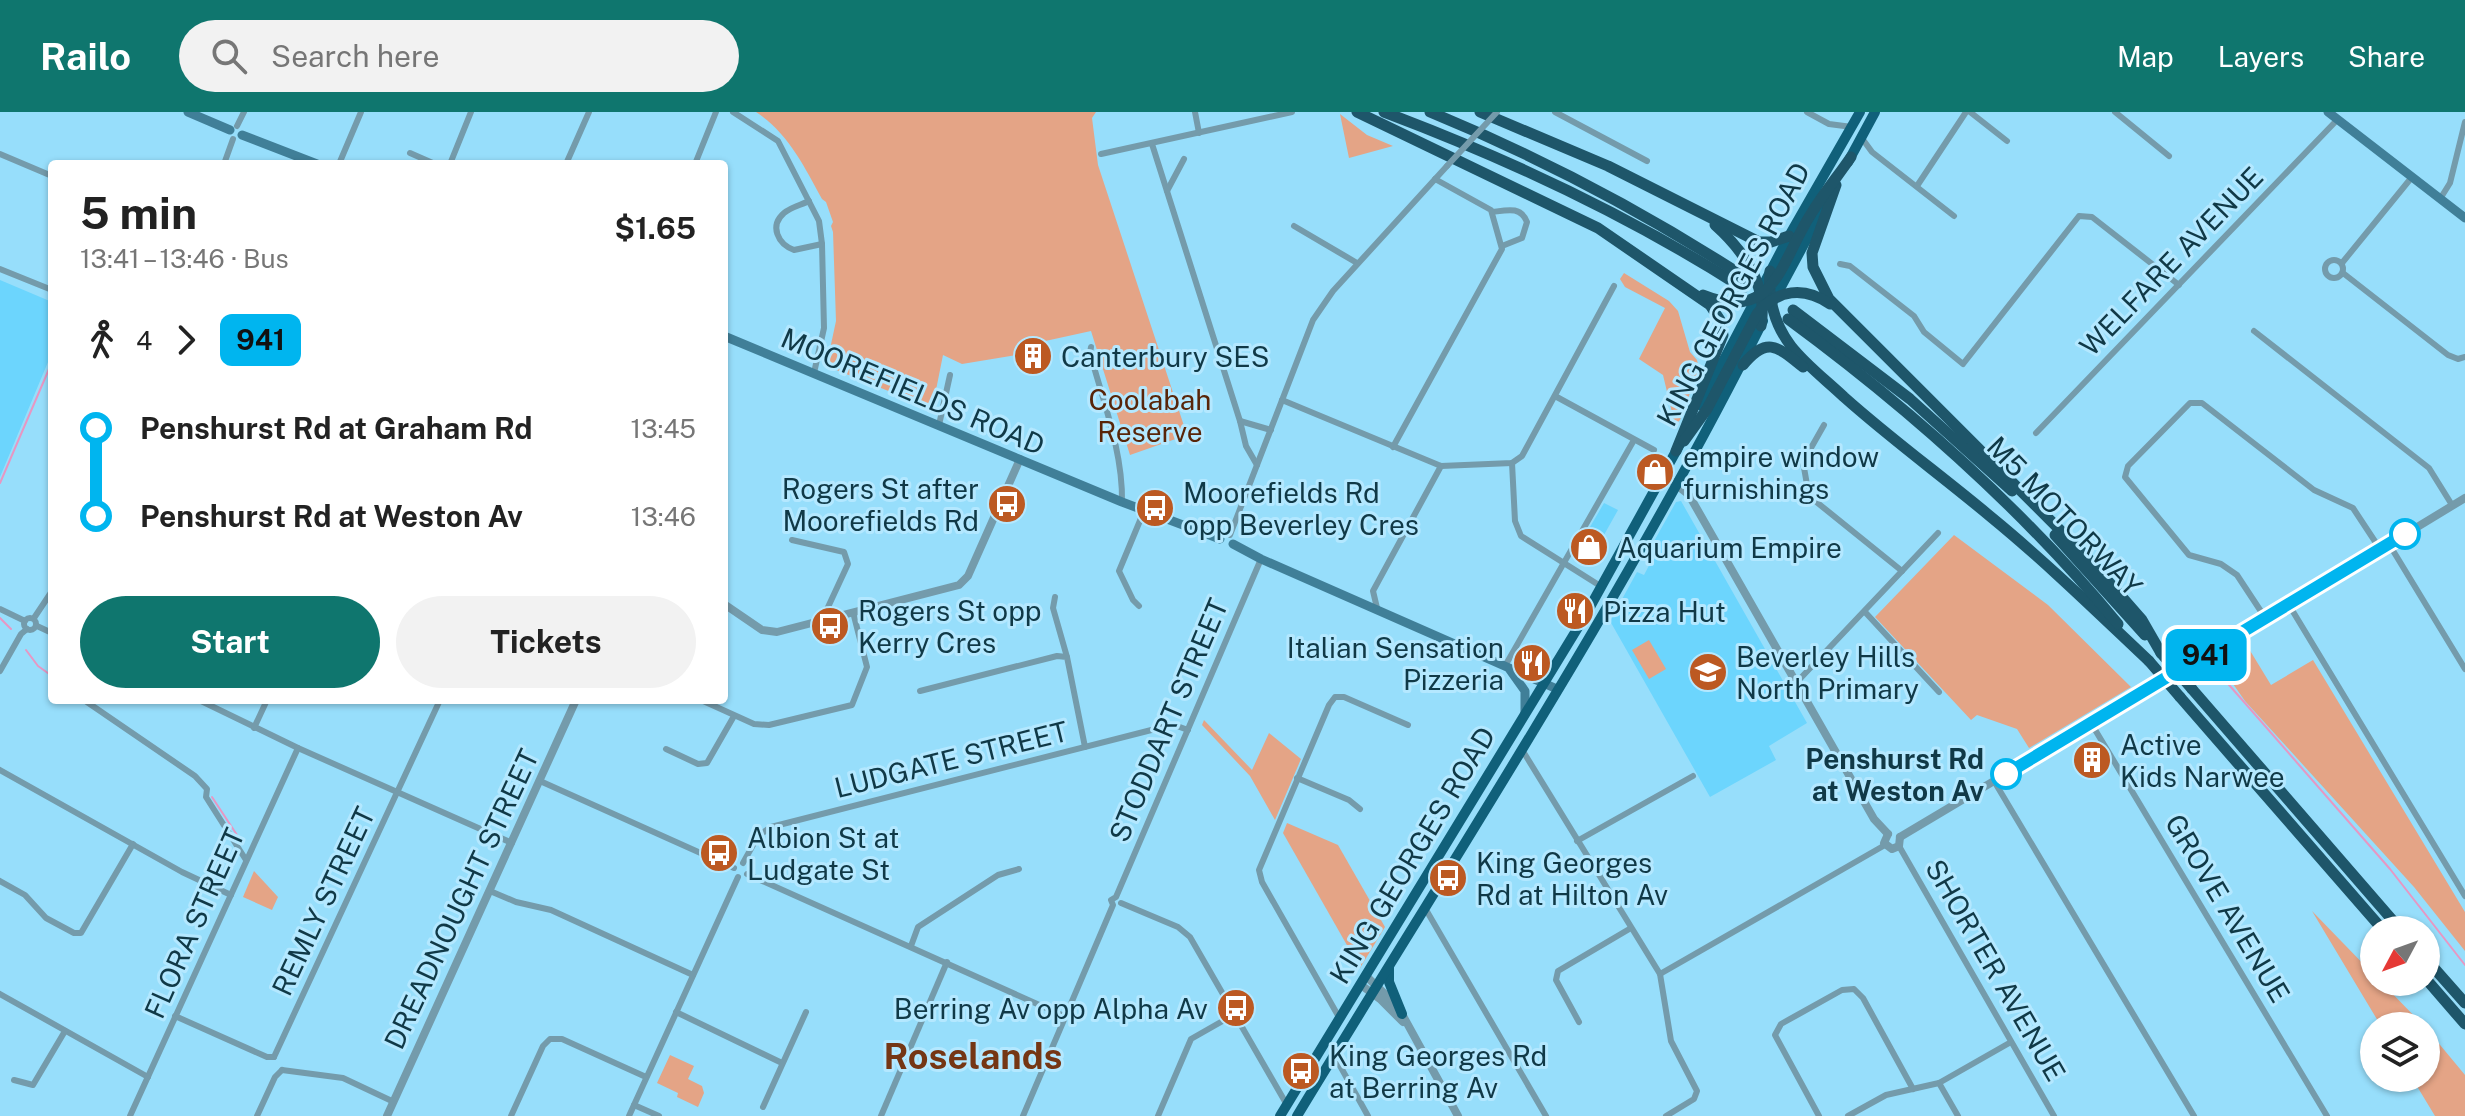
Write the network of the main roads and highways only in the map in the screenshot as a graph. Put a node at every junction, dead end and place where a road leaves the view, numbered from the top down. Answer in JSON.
{"nodes":[{"id":1,"x":188,"y":112,"type":"edge"},
{"id":2,"x":1357,"y":112,"type":"edge"},
{"id":3,"x":1384,"y":112,"type":"edge"},
{"id":4,"x":1430,"y":112,"type":"edge"},
{"id":5,"x":1480,"y":112,"type":"edge"},
{"id":6,"x":1860,"y":112,"type":"edge"},
{"id":7,"x":1875,"y":112,"type":"edge"},
{"id":8,"x":2328,"y":112,"type":"edge"},
{"id":9,"x":1851,"y":157,"type":"junction"},
{"id":10,"x":307,"y":160,"type":"edge"},
{"id":11,"x":1836,"y":185,"type":"junction"},
{"id":12,"x":1705,"y":217,"type":"junction"},
{"id":13,"x":2465,"y":218,"type":"edge"},
{"id":14,"x":1789,"y":236,"type":"junction"},
{"id":15,"x":1770,"y":271,"type":"joint"},
{"id":16,"x":1695,"y":292,"type":"junction"},
{"id":17,"x":1766,"y":298,"type":"junction"},
{"id":18,"x":1839,"y":310,"type":"junction"},
{"id":19,"x":1761,"y":326,"type":"joint"},
{"id":20,"x":728,"y":338,"type":"edge"},
{"id":21,"x":1743,"y":365,"type":"junction"},
{"id":22,"x":1869,"y":419,"type":"junction"},
{"id":23,"x":1676,"y":451,"type":"junction"},
{"id":24,"x":2161,"y":653,"type":"junction"},
{"id":25,"x":2149,"y":661,"type":"junction"},
{"id":26,"x":1507,"y":667,"type":"junction"},
{"id":27,"x":1544,"y":684,"type":"junction"},
{"id":28,"x":1557,"y":689,"type":"junction"},
{"id":29,"x":1525,"y":715,"type":"junction"},
{"id":30,"x":2371,"y":916,"type":"edge"},
{"id":31,"x":2389,"y":916,"type":"edge"},
{"id":32,"x":1390,"y":965,"type":"junction"},
{"id":33,"x":2440,"y":975,"type":"edge"},
{"id":34,"x":2440,"y":995,"type":"edge"},
{"id":35,"x":2465,"y":1003,"type":"edge"},
{"id":36,"x":1402,"y":1014,"type":"road end"},
{"id":37,"x":2465,"y":1024,"type":"edge"},
{"id":38,"x":1280,"y":1116,"type":"edge"},
{"id":39,"x":1297,"y":1116,"type":"edge"}],
"edges":[{"from":1,"to":10,"type":"main road"},
{"from":2,"to":16,"type":"highway"},
{"from":3,"to":4,"type":"highway"},
{"from":5,"to":12,"type":"highway"},
{"from":6,"to":14,"type":"highway","name":"KING GEORGES ROAD"},
{"from":7,"to":9,"type":"highway","name":"KING GEORGES ROAD"},
{"from":8,"to":13,"type":"main road"},
{"from":9,"to":11,"type":"highway","name":"KING GEORGES ROAD"},
{"from":9,"to":17,"type":"highway"},
{"from":11,"to":17,"type":"highway","name":"KING GEORGES ROAD"},
{"from":11,"to":18,"type":"highway"},
{"from":12,"to":14,"type":"highway"},
{"from":12,"to":17,"type":"highway"},
{"from":14,"to":15,"type":"highway","name":"KING GEORGES ROAD"},
{"from":15,"to":17,"type":"highway"},
{"from":16,"to":17,"type":"highway"},
{"from":16,"to":23,"type":"highway"},
{"from":17,"to":18,"type":"highway"},
{"from":17,"to":19,"type":"highway"},
{"from":17,"to":22,"type":"highway"},
{"from":17,"to":23,"type":"highway"},
{"from":18,"to":24,"type":"highway"},
{"from":19,"to":21,"type":"highway","name":"KING GEORGES ROAD"},
{"from":20,"to":26,"type":"main road","name":"MOOREFIELDS ROAD"},
{"from":21,"to":22,"type":"highway"},
{"from":21,"to":28,"type":"highway","name":"KING GEORGES ROAD"},
{"from":22,"to":25,"type":"highway"},
{"from":23,"to":27,"type":"highway","name":"KING GEORGES ROAD"},
{"from":24,"to":25,"type":"highway","name":"M5 MOTORWAY"},
{"from":24,"to":31,"type":"highway","name":"M5 MOTORWAY","bridge":true},
{"from":25,"to":30,"type":"highway","name":"M5 MOTORWAY","bridge":true},
{"from":26,"to":27,"type":"main road","name":"MOOREFIELDS ROAD"},
{"from":26,"to":29,"type":"main road"},
{"from":27,"to":28,"type":"main road","name":"MOOREFIELDS ROAD"},
{"from":27,"to":29,"type":"highway","name":"KING GEORGES ROAD"},
{"from":28,"to":32,"type":"highway","name":"KING GEORGES ROAD"},
{"from":29,"to":38,"type":"highway","name":"KING GEORGES ROAD"},
{"from":32,"to":36,"type":"highway"},
{"from":32,"to":39,"type":"highway","name":"KING GEORGES ROAD"},
{"from":33,"to":35,"type":"highway"},
{"from":34,"to":37,"type":"highway"}]}
